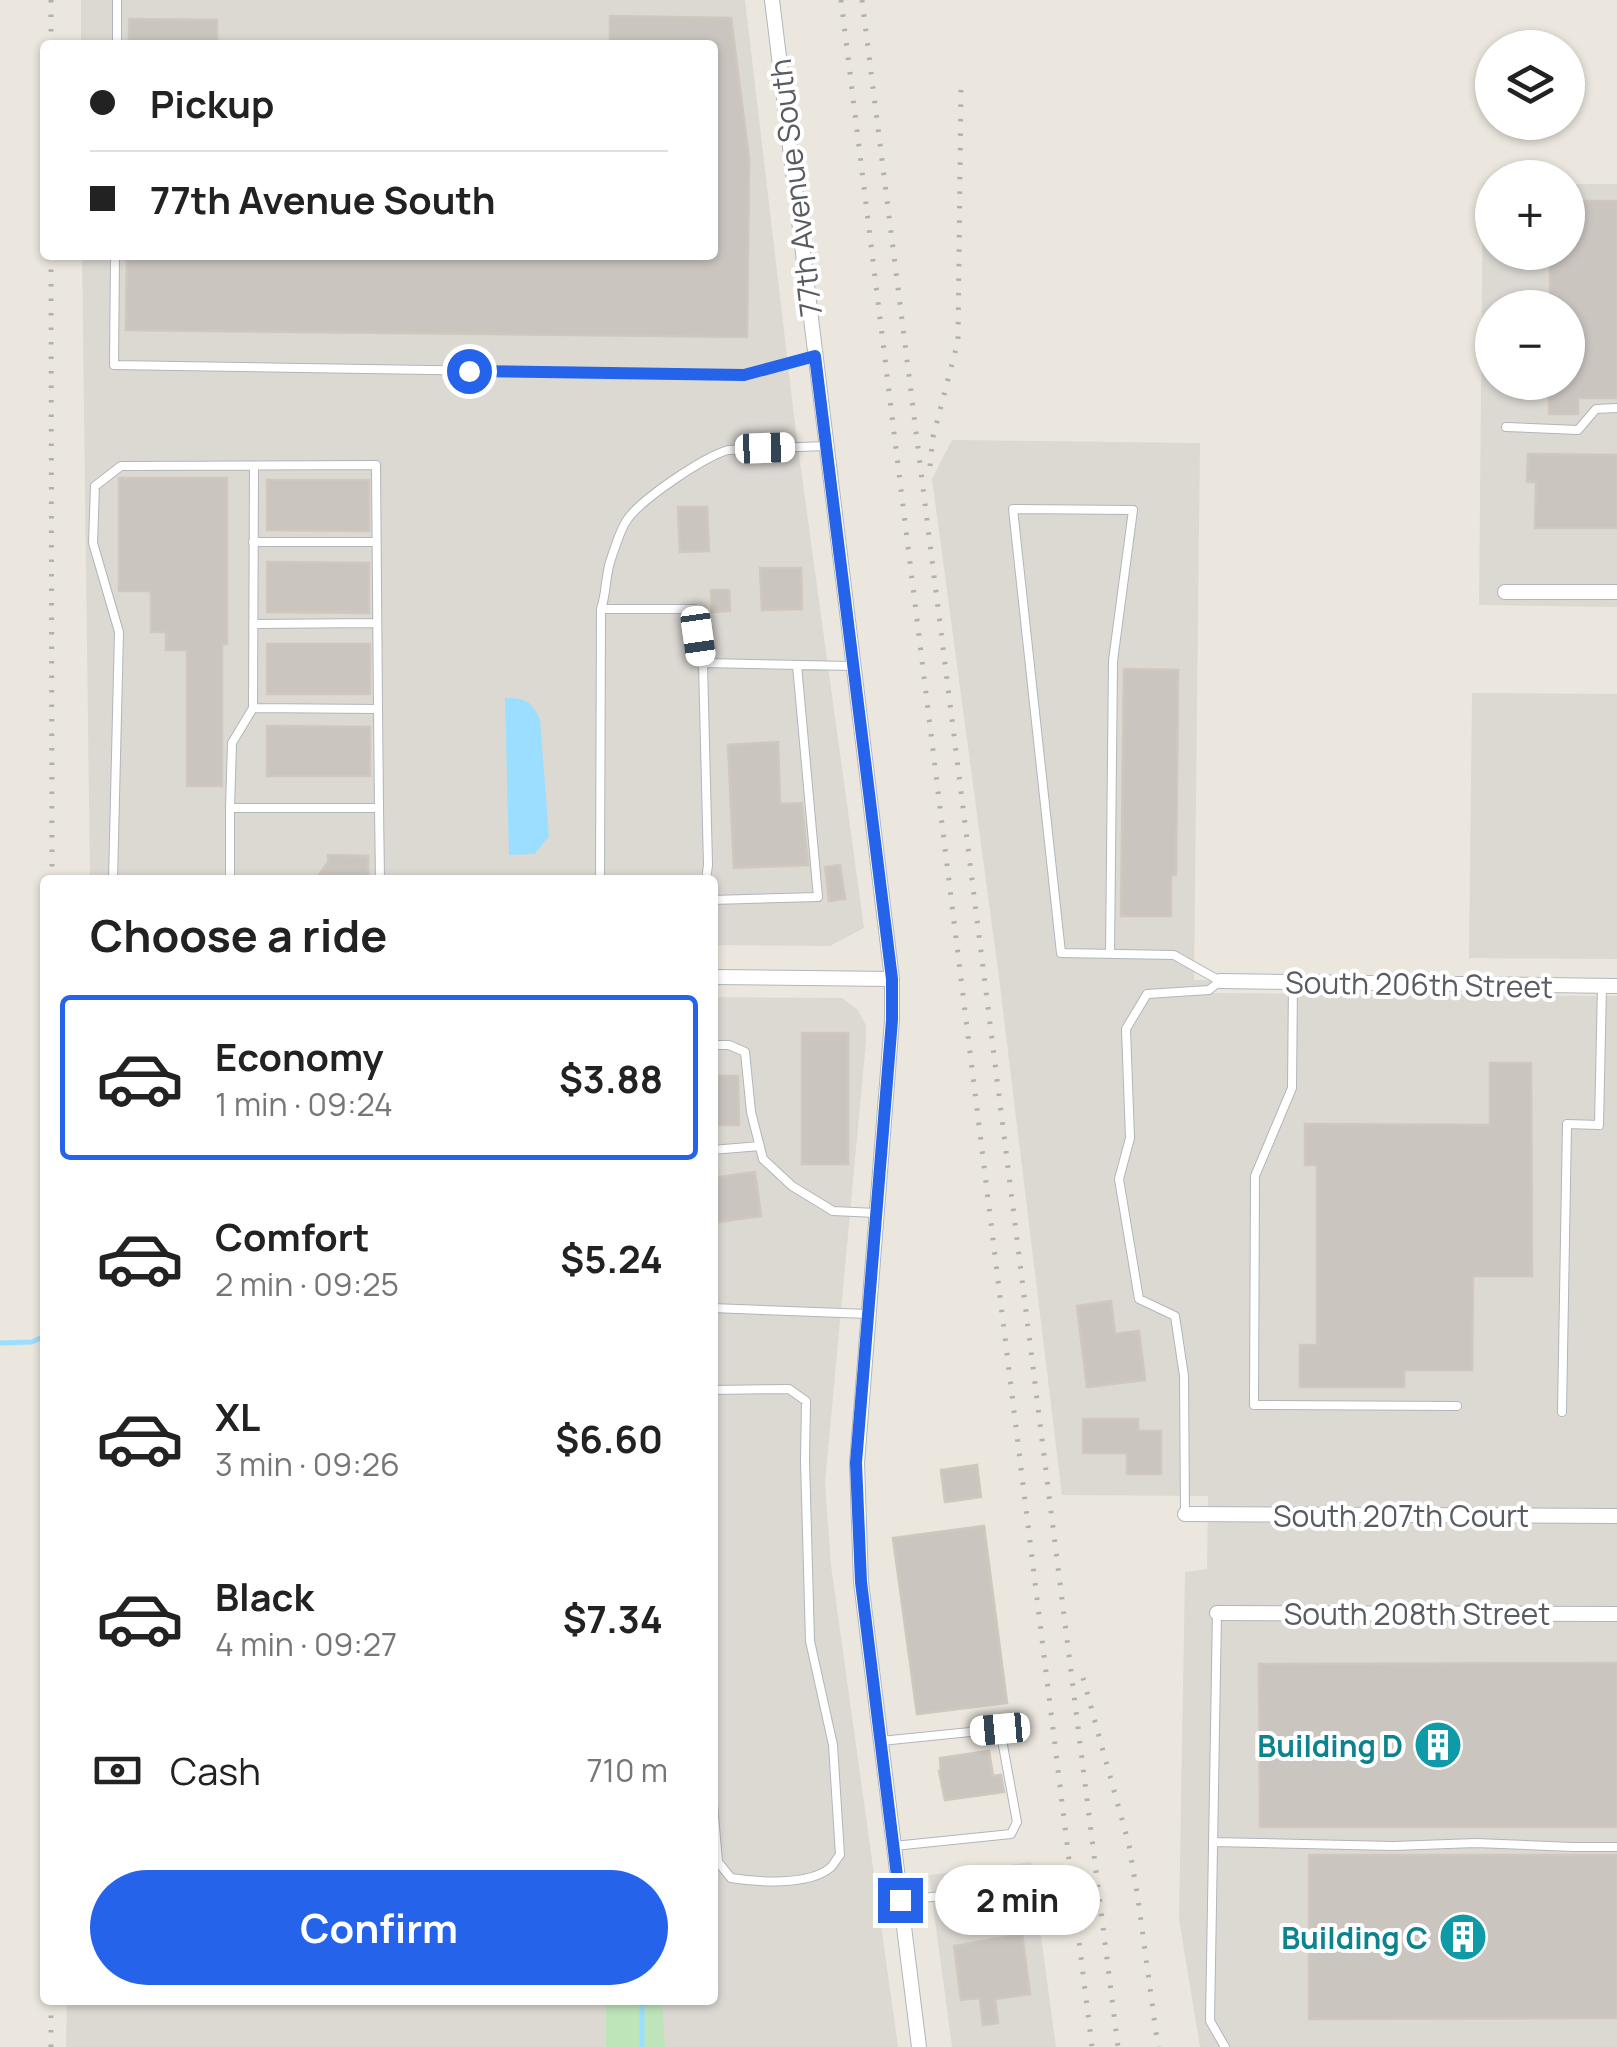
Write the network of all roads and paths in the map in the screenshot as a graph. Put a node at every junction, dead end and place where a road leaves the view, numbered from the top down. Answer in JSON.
{"nodes":[{"id":1,"x":117,"y":0,"type":"edge"},
{"id":2,"x":772,"y":0,"type":"edge"},
{"id":3,"x":116,"y":40,"type":"edge"},
{"id":4,"x":115,"y":260,"type":"edge"},
{"id":5,"x":815,"y":356,"type":"junction"},
{"id":6,"x":1617,"y":408,"type":"edge"},
{"id":7,"x":1506,"y":427,"type":"dead end"},
{"id":8,"x":826,"y":446,"type":"junction"},
{"id":9,"x":254,"y":466,"type":"junction"},
{"id":10,"x":254,"y":542,"type":"junction"},
{"id":11,"x":376,"y":542,"type":"junction"},
{"id":12,"x":1505,"y":592,"type":"dead end"},
{"id":13,"x":1617,"y":592,"type":"edge"},
{"id":14,"x":600,"y":609,"type":"junction"},
{"id":15,"x":377,"y":623,"type":"junction"},
{"id":16,"x":253,"y":624,"type":"junction"},
{"id":17,"x":702,"y":662,"type":"junction"},
{"id":18,"x":798,"y":665,"type":"junction"},
{"id":19,"x":853,"y":666,"type":"junction"},
{"id":20,"x":252,"y":708,"type":"junction"},
{"id":21,"x":378,"y":709,"type":"junction"},
{"id":22,"x":230,"y":808,"type":"junction"},
{"id":23,"x":379,"y":808,"type":"junction"},
{"id":24,"x":113,"y":875,"type":"edge"},
{"id":25,"x":230,"y":875,"type":"edge"},
{"id":26,"x":380,"y":875,"type":"edge"},
{"id":27,"x":600,"y":875,"type":"edge"},
{"id":28,"x":706,"y":875,"type":"edge"},
{"id":29,"x":718,"y":900,"type":"edge"},
{"id":30,"x":1110,"y":954,"type":"junction"},
{"id":31,"x":718,"y":977,"type":"edge"},
{"id":32,"x":892,"y":979,"type":"junction"},
{"id":33,"x":1220,"y":981,"type":"junction"},
{"id":34,"x":1293,"y":982,"type":"junction"},
{"id":35,"x":1609,"y":986,"type":"edge"},
{"id":36,"x":718,"y":1045,"type":"edge"},
{"id":37,"x":760,"y":1146,"type":"junction"},
{"id":38,"x":718,"y":1150,"type":"edge"},
{"id":39,"x":876,"y":1214,"type":"junction"},
{"id":40,"x":718,"y":1308,"type":"edge"},
{"id":41,"x":868,"y":1314,"type":"junction"},
{"id":42,"x":718,"y":1390,"type":"edge"},
{"id":43,"x":1457,"y":1406,"type":"dead end"},
{"id":44,"x":1562,"y":1412,"type":"dead end"},
{"id":45,"x":1185,"y":1514,"type":"joint"},
{"id":46,"x":1617,"y":1516,"type":"edge"},
{"id":47,"x":1218,"y":1613,"type":"joint"},
{"id":48,"x":1617,"y":1614,"type":"edge"},
{"id":49,"x":881,"y":1742,"type":"junction"},
{"id":50,"x":1214,"y":1842,"type":"junction"},
{"id":51,"x":894,"y":1846,"type":"junction"},
{"id":52,"x":1617,"y":1846,"type":"edge"},
{"id":53,"x":718,"y":1862,"type":"edge"},
{"id":54,"x":1004,"y":1890,"type":"dead end"},
{"id":55,"x":900,"y":1900,"type":"junction"},
{"id":56,"x":919,"y":2047,"type":"edge"},
{"id":57,"x":1225,"y":2047,"type":"edge"}],
"edges":[{"from":1,"to":3,"type":"lane"},
{"from":2,"to":5,"type":"street","name":"77th Avenue South"},
{"from":4,"to":5,"type":"lane"},
{"from":5,"to":8,"type":"street","name":"77th Avenue South"},
{"from":6,"to":7,"type":"lane"},
{"from":8,"to":14,"type":"lane"},
{"from":8,"to":19,"type":"street","name":"77th Avenue South"},
{"from":9,"to":10,"type":"lane"},
{"from":9,"to":11,"type":"lane"},
{"from":9,"to":24,"type":"lane"},
{"from":10,"to":11,"type":"lane"},
{"from":10,"to":16,"type":"lane"},
{"from":11,"to":15,"type":"lane"},
{"from":12,"to":13,"type":"street"},
{"from":14,"to":17,"type":"lane"},
{"from":14,"to":27,"type":"lane"},
{"from":15,"to":16,"type":"lane"},
{"from":15,"to":21,"type":"lane"},
{"from":16,"to":20,"type":"lane"},
{"from":17,"to":18,"type":"lane"},
{"from":17,"to":28,"type":"lane"},
{"from":18,"to":19,"type":"lane"},
{"from":18,"to":29,"type":"lane"},
{"from":19,"to":32,"type":"street","name":"77th Avenue South"},
{"from":20,"to":21,"type":"lane"},
{"from":20,"to":22,"type":"lane"},
{"from":21,"to":23,"type":"lane"},
{"from":22,"to":23,"type":"lane"},
{"from":22,"to":25,"type":"lane"},
{"from":23,"to":26,"type":"lane"},
{"from":30,"to":30,"type":"lane"},
{"from":30,"to":33,"type":"lane"},
{"from":31,"to":32,"type":"street"},
{"from":32,"to":39,"type":"street","name":"77th Avenue South"},
{"from":33,"to":34,"type":"street","name":"South 206th Street"},
{"from":33,"to":45,"type":"lane"},
{"from":34,"to":35,"type":"street","name":"South 206th Street"},
{"from":34,"to":43,"type":"lane"},
{"from":35,"to":44,"type":"lane"},
{"from":36,"to":37,"type":"lane"},
{"from":37,"to":38,"type":"lane"},
{"from":37,"to":39,"type":"lane"},
{"from":39,"to":41,"type":"street","name":"77th Avenue South"},
{"from":40,"to":41,"type":"lane"},
{"from":41,"to":49,"type":"street","name":"77th Avenue South"},
{"from":42,"to":53,"type":"lane"},
{"from":45,"to":46,"type":"street","name":"South 207th Court"},
{"from":47,"to":48,"type":"street","name":"South 208th Street"},
{"from":47,"to":50,"type":"lane"},
{"from":49,"to":51,"type":"street","name":"77th Avenue South"},
{"from":49,"to":51,"type":"lane"},
{"from":50,"to":52,"type":"lane"},
{"from":50,"to":57,"type":"lane"},
{"from":51,"to":55,"type":"street","name":"77th Avenue South"},
{"from":54,"to":55,"type":"lane"},
{"from":55,"to":56,"type":"street","name":"77th Avenue South"}]}
